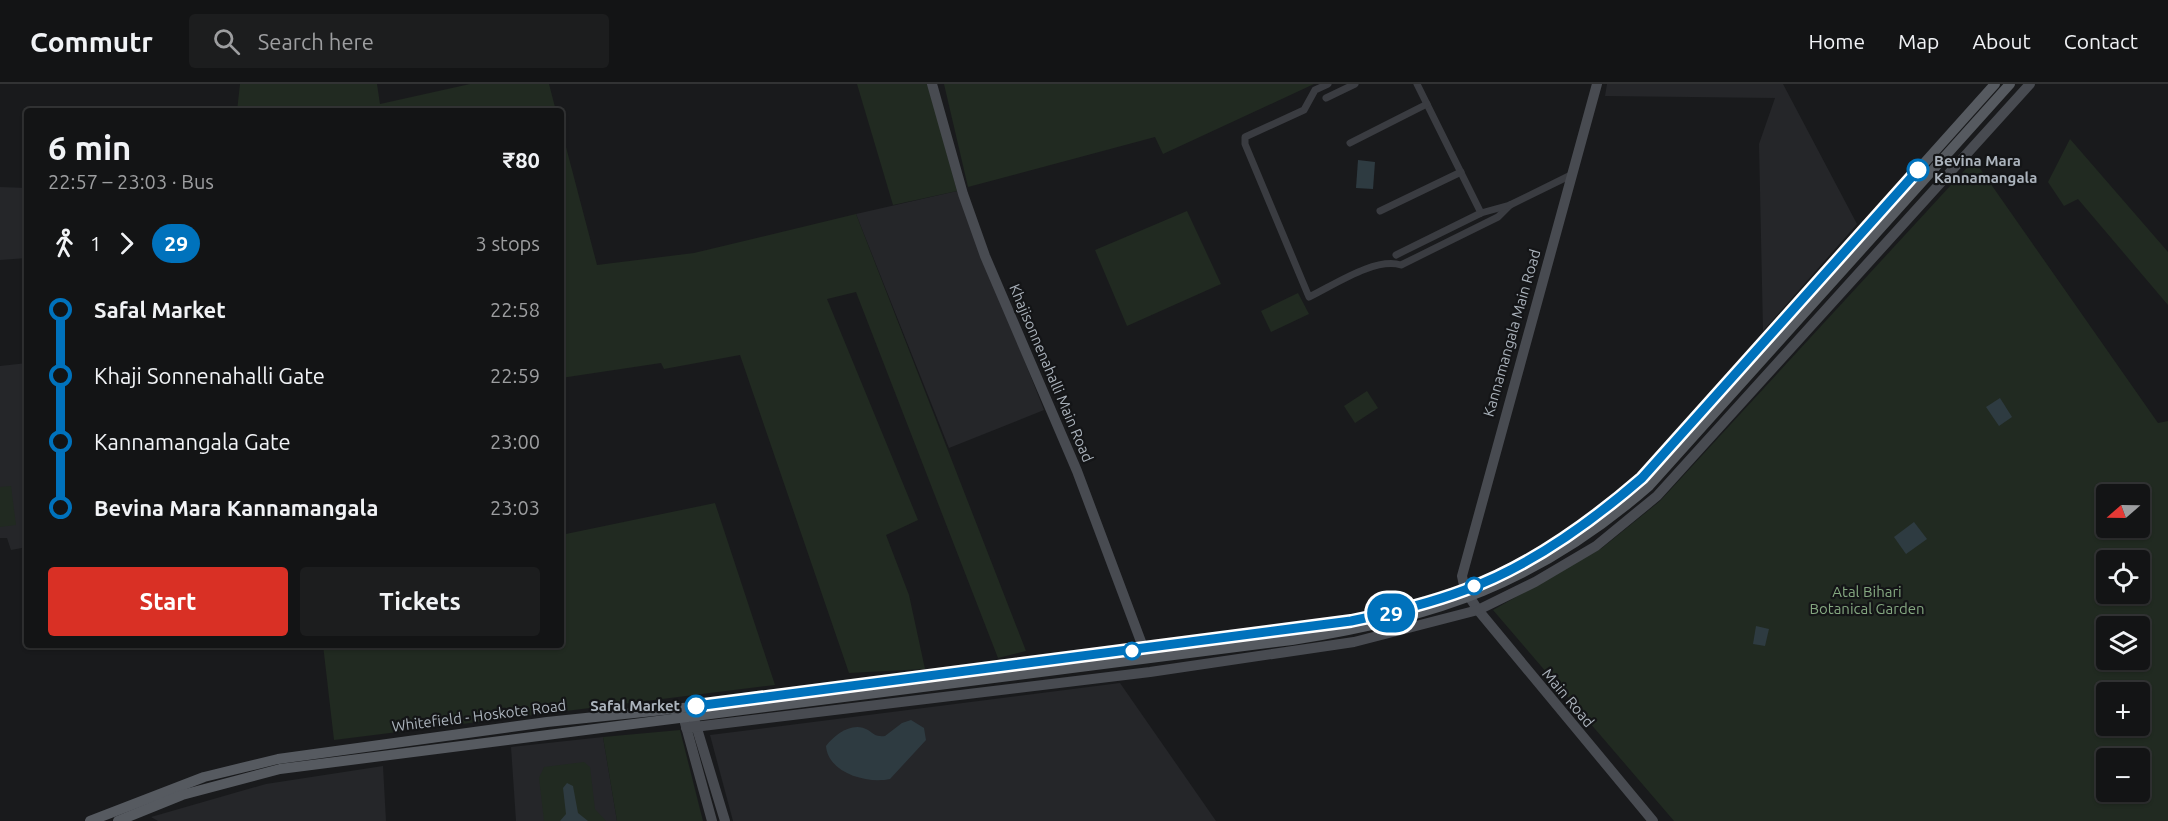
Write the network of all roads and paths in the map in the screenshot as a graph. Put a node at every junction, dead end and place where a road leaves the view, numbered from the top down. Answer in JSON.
{"nodes":[{"id":1,"x":932,"y":84,"type":"edge"},
{"id":2,"x":1328,"y":84,"type":"edge"},
{"id":3,"x":1355,"y":84,"type":"edge"},
{"id":4,"x":1417,"y":84,"type":"edge"},
{"id":5,"x":1597,"y":84,"type":"edge"},
{"id":6,"x":2010,"y":84,"type":"edge"},
{"id":7,"x":2030,"y":84,"type":"edge"},
{"id":8,"x":1992,"y":85,"type":"edge"},
{"id":9,"x":1326,"y":98,"type":"dead end"},
{"id":10,"x":1427,"y":104,"type":"junction"},
{"id":11,"x":1350,"y":143,"type":"dead end"},
{"id":12,"x":1461,"y":172,"type":"junction"},
{"id":13,"x":1571,"y":175,"type":"junction"},
{"id":14,"x":1510,"y":205,"type":"junction"},
{"id":15,"x":1380,"y":211,"type":"dead end"},
{"id":16,"x":1481,"y":213,"type":"junction"},
{"id":17,"x":1396,"y":255,"type":"dead end"},
{"id":18,"x":1467,"y":594,"type":"junction"},
{"id":19,"x":1478,"y":610,"type":"junction"},
{"id":20,"x":1146,"y":654,"type":"junction"},
{"id":21,"x":1150,"y":672,"type":"junction"},
{"id":22,"x":689,"y":717,"type":"junction"},
{"id":23,"x":709,"y":789,"type":"junction"},
{"id":24,"x":133,"y":816,"type":"edge"},
{"id":25,"x":90,"y":821,"type":"edge"},
{"id":26,"x":118,"y":821,"type":"edge"},
{"id":27,"x":712,"y":821,"type":"edge"},
{"id":28,"x":725,"y":821,"type":"edge"},
{"id":29,"x":1653,"y":821,"type":"edge"}],
"edges":[{"from":1,"to":20,"type":"street","name":"Khajisonnenahalli Main Road"},
{"from":2,"to":14,"type":"street"},
{"from":3,"to":9,"type":"street"},
{"from":4,"to":10,"type":"street"},
{"from":5,"to":13,"type":"street","name":"Kannamangala Main Road"},
{"from":6,"to":18,"type":"main road","name":"Whitefield - Hoskote Road"},
{"from":7,"to":19,"type":"street"},
{"from":8,"to":18,"type":"main road","name":"Whitefield - Hoskote Road"},
{"from":10,"to":11,"type":"street"},
{"from":10,"to":12,"type":"street"},
{"from":12,"to":15,"type":"street"},
{"from":12,"to":16,"type":"street"},
{"from":13,"to":14,"type":"street"},
{"from":13,"to":18,"type":"street","name":"Kannamangala Main Road"},
{"from":14,"to":16,"type":"street"},
{"from":16,"to":17,"type":"street"},
{"from":18,"to":19,"type":"street","name":"Main Road"},
{"from":18,"to":20,"type":"main road","name":"Whitefield - Hoskote Road"},
{"from":19,"to":21,"type":"street"},
{"from":19,"to":29,"type":"street","name":"Main Road"},
{"from":20,"to":21,"type":"street","name":"Khajisonnenahalli Main Road"},
{"from":20,"to":22,"type":"main road","name":"Whitefield - Hoskote Road"},
{"from":21,"to":22,"type":"street"},
{"from":22,"to":23,"type":"street"},
{"from":22,"to":24,"type":"main road","name":"Whitefield - Hoskote Road"},
{"from":23,"to":27,"type":"street"},
{"from":23,"to":28,"type":"street"},
{"from":24,"to":25,"type":"main road","name":"Whitefield - Hoskote Road"},
{"from":24,"to":26,"type":"main road","name":"Whitefield - Hoskote Road"}]}
